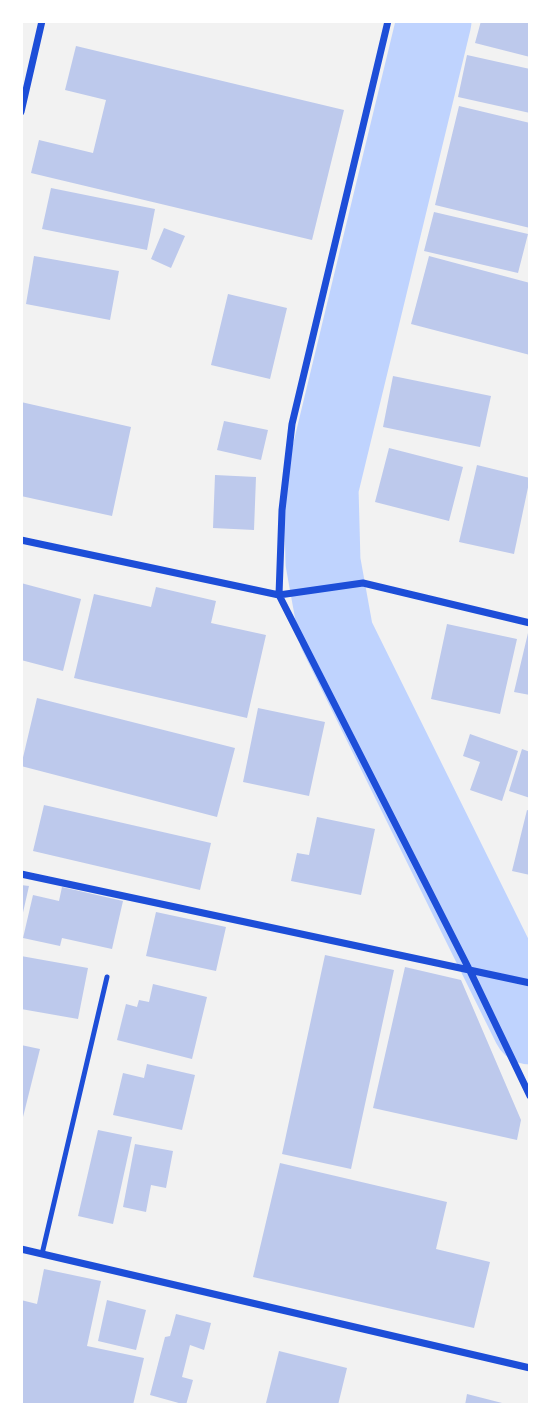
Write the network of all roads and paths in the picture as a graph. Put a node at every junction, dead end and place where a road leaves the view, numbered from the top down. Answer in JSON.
{"nodes":[{"id":1,"x":42,"y":21,"type":"edge"},
{"id":2,"x":388,"y":21,"type":"edge"},
{"id":3,"x":21,"y":112,"type":"edge"},
{"id":4,"x":21,"y":540,"type":"edge"},
{"id":5,"x":279,"y":595,"type":"junction"},
{"id":6,"x":530,"y":623,"type":"edge"},
{"id":7,"x":21,"y":874,"type":"edge"},
{"id":8,"x":471,"y":969,"type":"junction"},
{"id":9,"x":107,"y":977,"type":"dead end"},
{"id":10,"x":530,"y":983,"type":"edge"},
{"id":11,"x":530,"y":1096,"type":"edge"},
{"id":12,"x":21,"y":1249,"type":"edge"},
{"id":13,"x":43,"y":1254,"type":"junction"},
{"id":14,"x":530,"y":1368,"type":"edge"}],
"edges":[{"from":1,"to":3,"type":"street"},
{"from":2,"to":5,"type":"street"},
{"from":4,"to":5,"type":"street"},
{"from":5,"to":6,"type":"street"},
{"from":5,"to":8,"type":"street"},
{"from":7,"to":8,"type":"street"},
{"from":8,"to":10,"type":"street"},
{"from":8,"to":11,"type":"street"},
{"from":9,"to":13,"type":"lane"},
{"from":12,"to":13,"type":"street"},
{"from":13,"to":14,"type":"street"}]}
